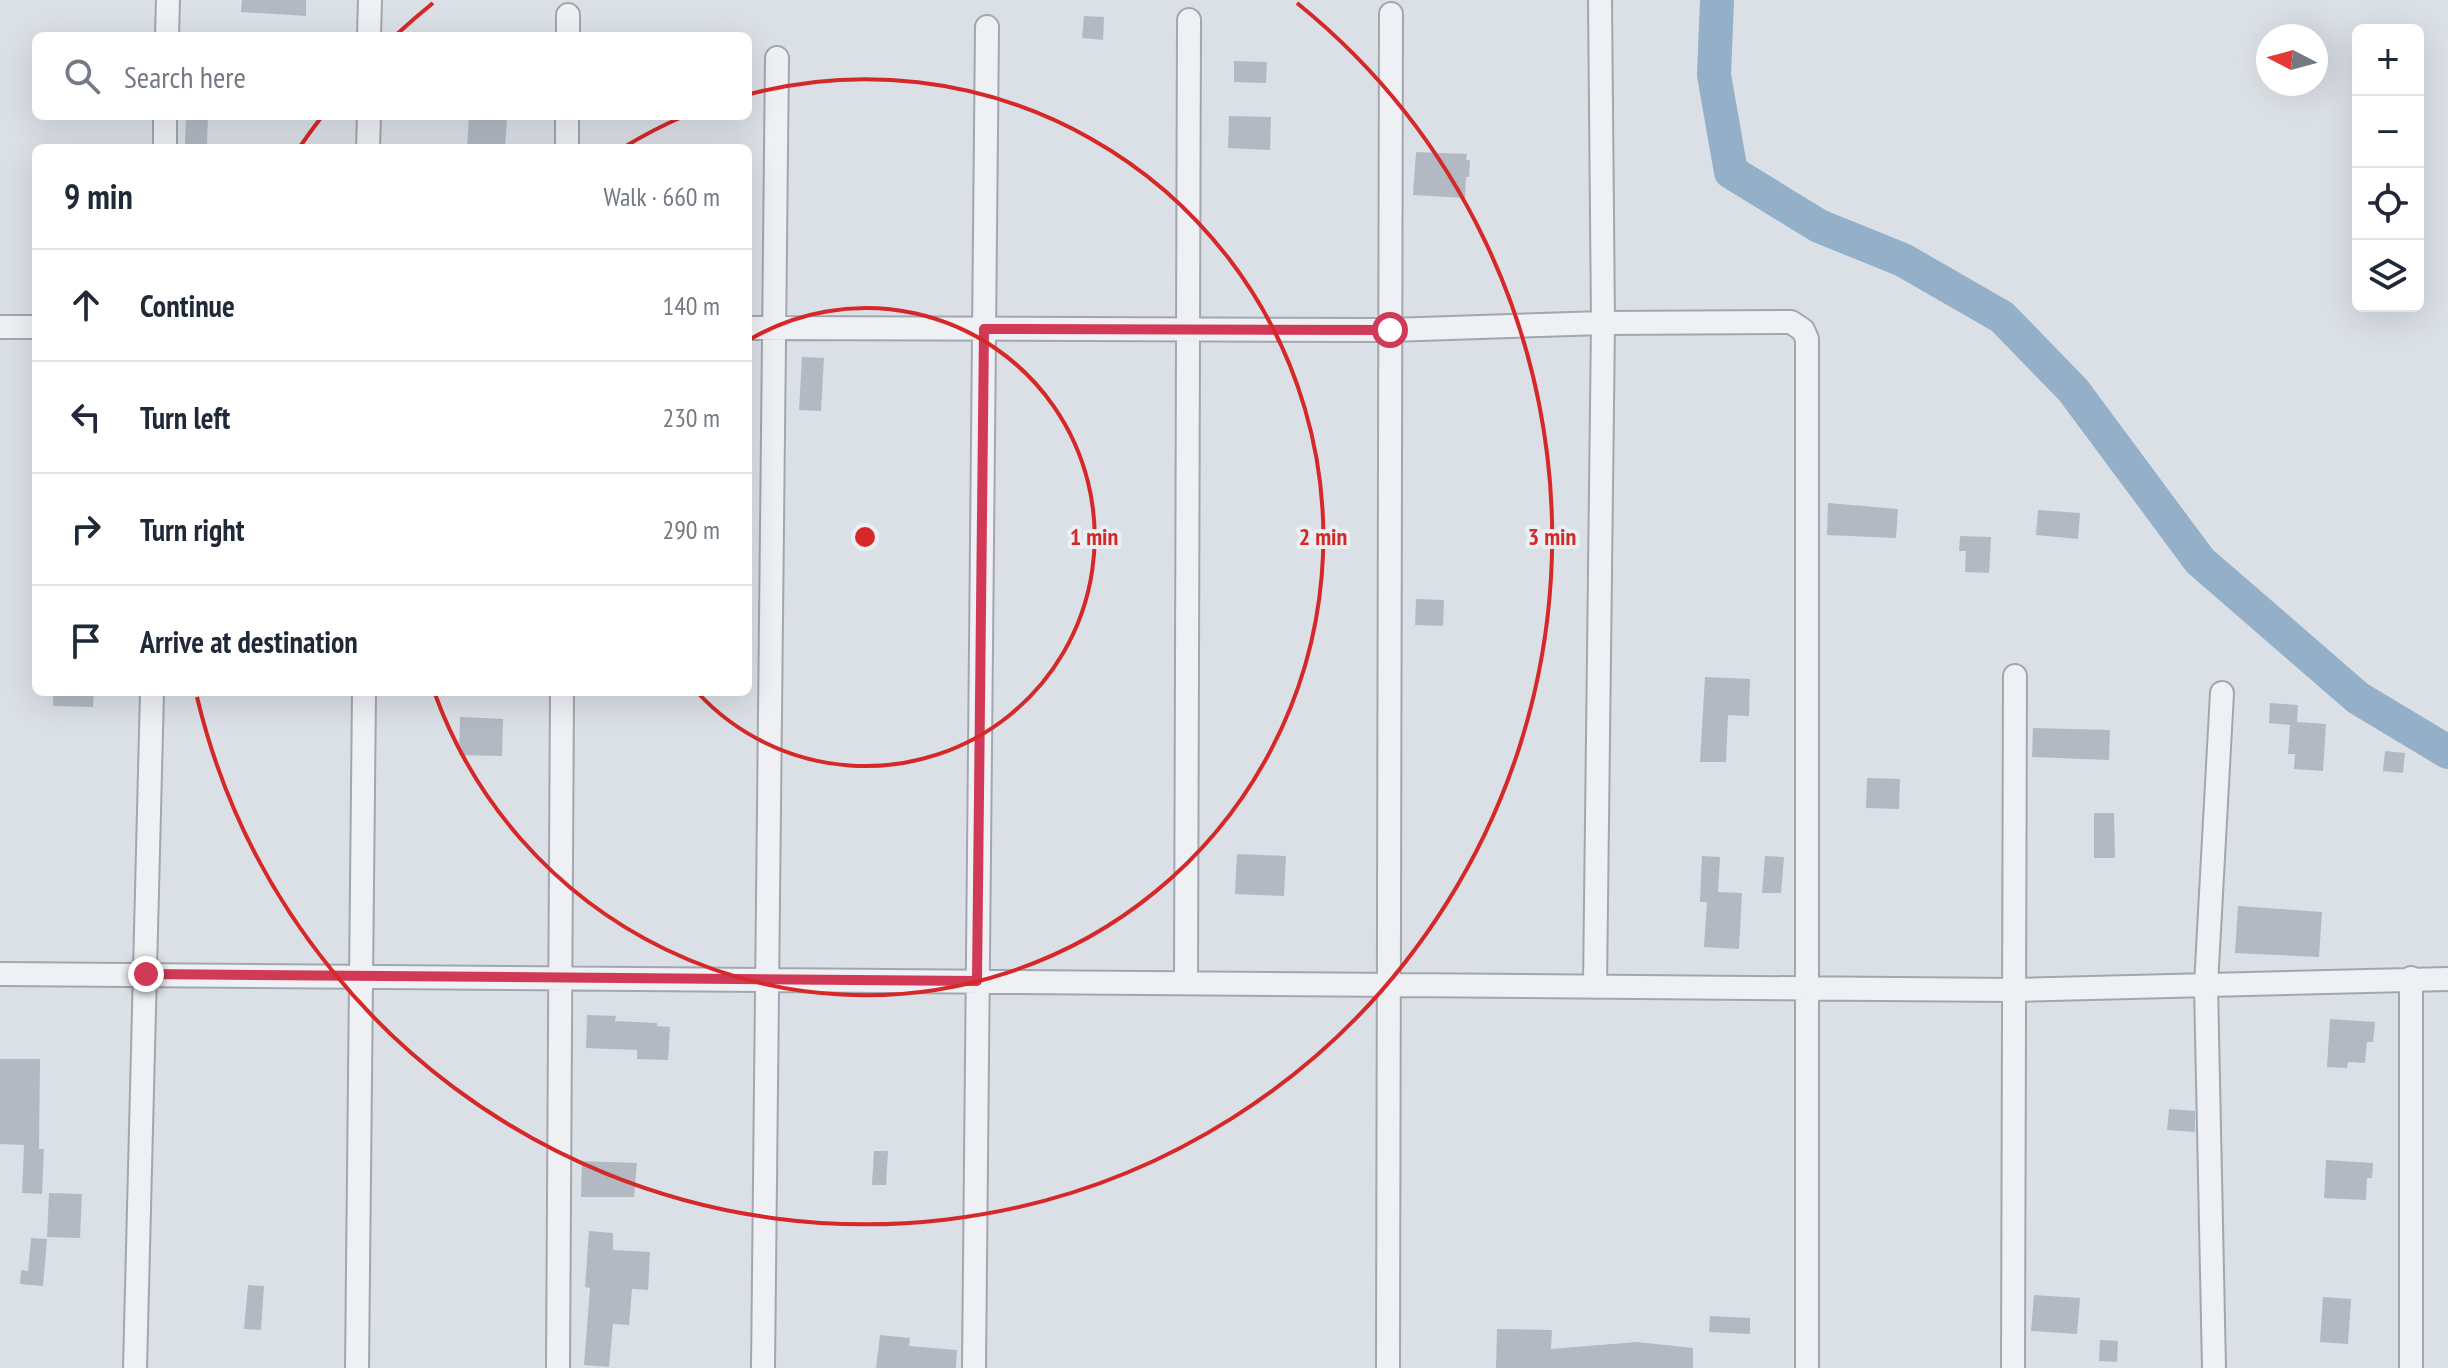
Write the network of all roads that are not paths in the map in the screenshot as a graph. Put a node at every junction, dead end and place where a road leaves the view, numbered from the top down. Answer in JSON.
{"nodes":[{"id":1,"x":168,"y":0,"type":"edge"},
{"id":2,"x":370,"y":0,"type":"edge"},
{"id":3,"x":1600,"y":0,"type":"edge"},
{"id":4,"x":1391,"y":14,"type":"dead end"},
{"id":5,"x":1189,"y":20,"type":"dead end"},
{"id":6,"x":987,"y":27,"type":"dead end"},
{"id":7,"x":167,"y":32,"type":"edge"},
{"id":8,"x":369,"y":32,"type":"edge"},
{"id":9,"x":777,"y":58,"type":"dead end"},
{"id":10,"x":165,"y":120,"type":"edge"},
{"id":11,"x":369,"y":120,"type":"edge"},
{"id":12,"x":567,"y":120,"type":"edge"},
{"id":13,"x":165,"y":144,"type":"edge"},
{"id":14,"x":368,"y":144,"type":"edge"},
{"id":15,"x":567,"y":144,"type":"edge"},
{"id":16,"x":1603,"y":323,"type":"junction"},
{"id":17,"x":0,"y":327,"type":"edge"},
{"id":18,"x":32,"y":327,"type":"edge"},
{"id":19,"x":752,"y":328,"type":"edge"},
{"id":20,"x":774,"y":329,"type":"junction"},
{"id":21,"x":984,"y":329,"type":"junction"},
{"id":22,"x":1188,"y":330,"type":"junction"},
{"id":23,"x":1390,"y":330,"type":"junction"},
{"id":24,"x":2015,"y":676,"type":"dead end"},
{"id":25,"x":2222,"y":693,"type":"dead end"},
{"id":26,"x":152,"y":696,"type":"edge"},
{"id":27,"x":364,"y":696,"type":"edge"},
{"id":28,"x":562,"y":696,"type":"edge"},
{"id":29,"x":0,"y":974,"type":"edge"},
{"id":30,"x":146,"y":974,"type":"junction"},
{"id":31,"x":361,"y":976,"type":"junction"},
{"id":32,"x":559,"y":977,"type":"junction"},
{"id":33,"x":2411,"y":978,"type":"junction"},
{"id":34,"x":768,"y":979,"type":"junction"},
{"id":35,"x":2448,"y":979,"type":"edge"},
{"id":36,"x":977,"y":981,"type":"junction"},
{"id":37,"x":1186,"y":983,"type":"junction"},
{"id":38,"x":1389,"y":985,"type":"junction"},
{"id":39,"x":2206,"y":985,"type":"junction"},
{"id":40,"x":1595,"y":987,"type":"junction"},
{"id":41,"x":1807,"y":988,"type":"junction"},
{"id":42,"x":2014,"y":990,"type":"junction"},
{"id":43,"x":135,"y":1368,"type":"edge"},
{"id":44,"x":357,"y":1368,"type":"edge"},
{"id":45,"x":558,"y":1368,"type":"edge"},
{"id":46,"x":763,"y":1368,"type":"edge"},
{"id":47,"x":974,"y":1368,"type":"edge"},
{"id":48,"x":1388,"y":1368,"type":"edge"},
{"id":49,"x":1807,"y":1368,"type":"edge"},
{"id":50,"x":2013,"y":1368,"type":"edge"},
{"id":51,"x":2214,"y":1368,"type":"edge"},
{"id":52,"x":2411,"y":1368,"type":"edge"}],
"edges":[{"from":1,"to":7,"type":"street"},
{"from":2,"to":8,"type":"street"},
{"from":3,"to":16,"type":"street"},
{"from":4,"to":23,"type":"street"},
{"from":5,"to":22,"type":"street"},
{"from":6,"to":21,"type":"street"},
{"from":9,"to":20,"type":"street"},
{"from":10,"to":13,"type":"street"},
{"from":11,"to":14,"type":"street"},
{"from":12,"to":15,"type":"street"},
{"from":16,"to":23,"type":"street"},
{"from":16,"to":40,"type":"street"},
{"from":16,"to":41,"type":"street"},
{"from":17,"to":18,"type":"street"},
{"from":19,"to":20,"type":"street"},
{"from":20,"to":21,"type":"street"},
{"from":20,"to":34,"type":"street"},
{"from":21,"to":22,"type":"street"},
{"from":21,"to":36,"type":"street"},
{"from":22,"to":23,"type":"street"},
{"from":22,"to":37,"type":"street"},
{"from":23,"to":38,"type":"street"},
{"from":24,"to":42,"type":"street"},
{"from":25,"to":39,"type":"street"},
{"from":26,"to":30,"type":"street"},
{"from":27,"to":31,"type":"street"},
{"from":28,"to":32,"type":"street"},
{"from":29,"to":30,"type":"street"},
{"from":30,"to":31,"type":"street"},
{"from":30,"to":43,"type":"street"},
{"from":31,"to":32,"type":"street"},
{"from":31,"to":44,"type":"street"},
{"from":32,"to":34,"type":"street"},
{"from":32,"to":45,"type":"street"},
{"from":33,"to":35,"type":"street"},
{"from":33,"to":39,"type":"street"},
{"from":33,"to":52,"type":"street"},
{"from":34,"to":36,"type":"street"},
{"from":34,"to":46,"type":"street"},
{"from":36,"to":37,"type":"street"},
{"from":36,"to":47,"type":"street"},
{"from":37,"to":38,"type":"street"},
{"from":38,"to":40,"type":"street"},
{"from":38,"to":48,"type":"street"},
{"from":39,"to":42,"type":"street"},
{"from":39,"to":51,"type":"street"},
{"from":40,"to":41,"type":"street"},
{"from":41,"to":42,"type":"street"},
{"from":41,"to":49,"type":"street"},
{"from":42,"to":50,"type":"street"}]}
